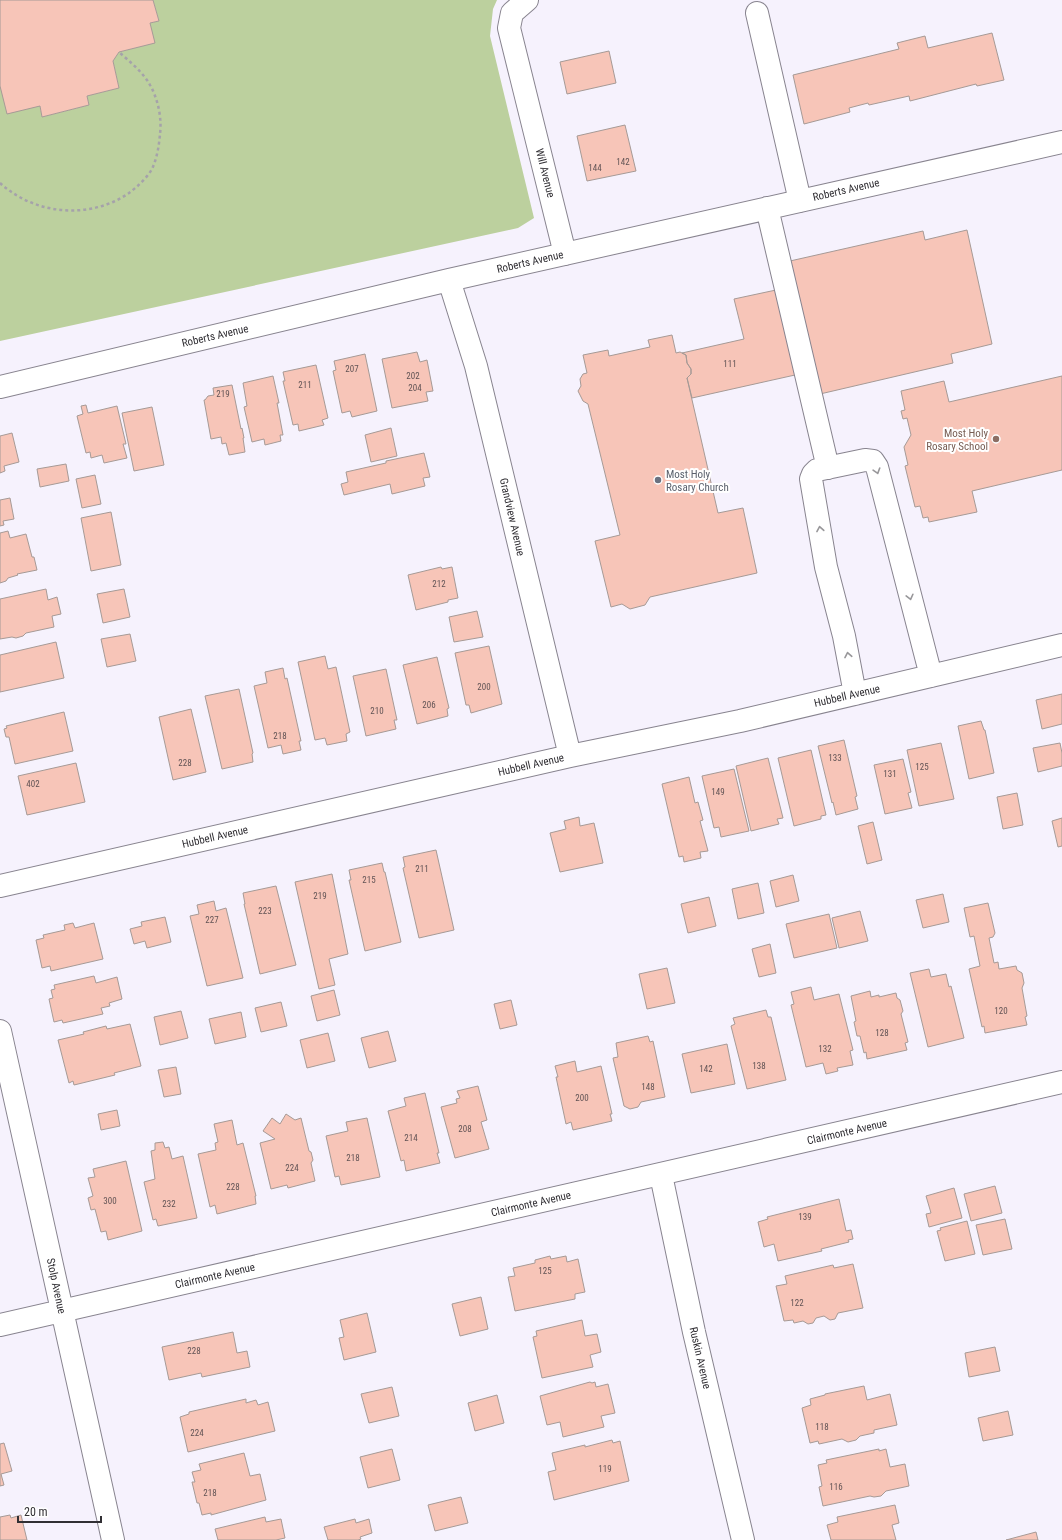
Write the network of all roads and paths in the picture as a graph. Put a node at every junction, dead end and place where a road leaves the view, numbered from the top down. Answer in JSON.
{"nodes":[{"id":1,"x":527,"y":0,"type":"edge"},
{"id":2,"x":757,"y":13,"type":"dead end"},
{"id":3,"x":119,"y":52,"type":"dead end"},
{"id":4,"x":1062,"y":142,"type":"edge"},
{"id":5,"x":0,"y":183,"type":"edge"},
{"id":6,"x":800,"y":201,"type":"junction"},
{"id":7,"x":767,"y":208,"type":"junction"},
{"id":8,"x":565,"y":254,"type":"junction"},
{"id":9,"x":449,"y":280,"type":"junction"},
{"id":10,"x":0,"y":387,"type":"edge"},
{"id":11,"x":828,"y":468,"type":"junction"},
{"id":12,"x":1062,"y":645,"type":"edge"},
{"id":13,"x":931,"y":676,"type":"junction"},
{"id":14,"x":855,"y":694,"type":"junction"},
{"id":15,"x":570,"y":756,"type":"junction"},
{"id":16,"x":0,"y":886,"type":"edge"},
{"id":17,"x":0,"y":1031,"type":"edge"},
{"id":18,"x":1062,"y":1082,"type":"edge"},
{"id":19,"x":661,"y":1175,"type":"junction"},
{"id":20,"x":61,"y":1311,"type":"junction"},
{"id":21,"x":0,"y":1325,"type":"edge"},
{"id":22,"x":113,"y":1540,"type":"edge"},
{"id":23,"x":744,"y":1540,"type":"edge"}],
"edges":[{"from":1,"to":8,"type":"street","name":"Will Avenue"},
{"from":2,"to":6,"type":"street"},
{"from":3,"to":5,"type":"path"},
{"from":4,"to":6,"type":"street","name":"Roberts Avenue"},
{"from":6,"to":7,"type":"street","name":"Roberts Avenue"},
{"from":7,"to":8,"type":"street","name":"Roberts Avenue"},
{"from":7,"to":11,"type":"street"},
{"from":8,"to":9,"type":"street","name":"Roberts Avenue"},
{"from":9,"to":10,"type":"street","name":"Roberts Avenue"},
{"from":9,"to":15,"type":"street","name":"Grandview Avenue"},
{"from":11,"to":13,"type":"street","one_way":true},
{"from":14,"to":11,"type":"street","one_way":true},
{"from":12,"to":13,"type":"street","name":"Hubbell Avenue"},
{"from":13,"to":14,"type":"street","name":"Hubbell Avenue"},
{"from":14,"to":15,"type":"street","name":"Hubbell Avenue"},
{"from":15,"to":16,"type":"street","name":"Hubbell Avenue"},
{"from":17,"to":20,"type":"street","name":"Stolp Avenue"},
{"from":18,"to":19,"type":"street","name":"Clairmonte Avenue"},
{"from":19,"to":20,"type":"street","name":"Clairmonte Avenue"},
{"from":19,"to":23,"type":"street","name":"Ruskin Avenue"},
{"from":20,"to":21,"type":"street","name":"Clairmonte Avenue"},
{"from":20,"to":22,"type":"street","name":"Stolp Avenue"}]}
